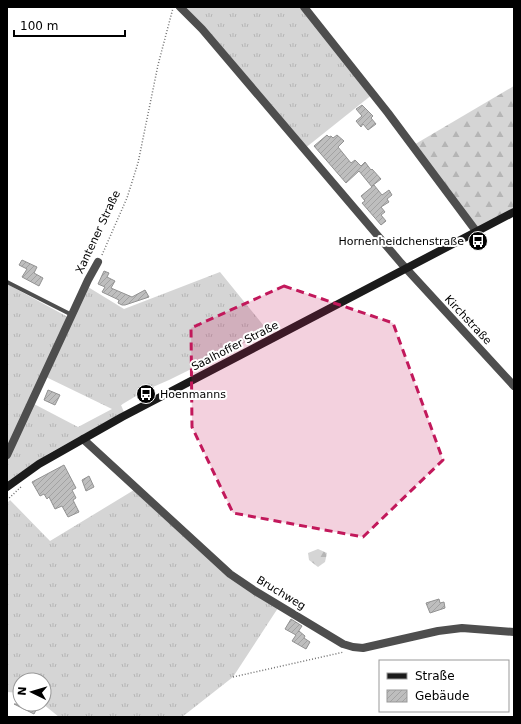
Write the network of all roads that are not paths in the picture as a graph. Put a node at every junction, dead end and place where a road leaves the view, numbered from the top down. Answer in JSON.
{"nodes":[{"id":1,"x":180,"y":7,"type":"edge"},
{"id":2,"x":304,"y":7,"type":"edge"},
{"id":3,"x":514,"y":212,"type":"edge"},
{"id":4,"x":476,"y":231,"type":"junction"},
{"id":5,"x":98,"y":262,"type":"road end"},
{"id":6,"x":406,"y":269,"type":"junction"},
{"id":7,"x":7,"y":282,"type":"edge"},
{"id":8,"x":72,"y":315,"type":"junction"},
{"id":9,"x":514,"y":386,"type":"edge"},
{"id":10,"x":83,"y":439,"type":"junction"},
{"id":11,"x":7,"y":455,"type":"edge"},
{"id":12,"x":7,"y":487,"type":"edge"},
{"id":13,"x":514,"y":632,"type":"edge"}],
"edges":[{"from":1,"to":6,"type":"street"},
{"from":2,"to":4,"type":"street"},
{"from":3,"to":4,"type":"main road","name":"Saalhoffer Straße"},
{"from":4,"to":6,"type":"main road","name":"Saalhoffer Straße"},
{"from":5,"to":8,"type":"street","name":"Xantener Straße"},
{"from":6,"to":9,"type":"street","name":"Kirchstraße"},
{"from":6,"to":10,"type":"main road","name":"Saalhoffer Straße"},
{"from":7,"to":8,"type":"lane"},
{"from":8,"to":11,"type":"street","name":"Xantener Straße"},
{"from":10,"to":12,"type":"main road","name":"Saalhoffer Straße"},
{"from":10,"to":13,"type":"street","name":"Bruchweg"}]}
